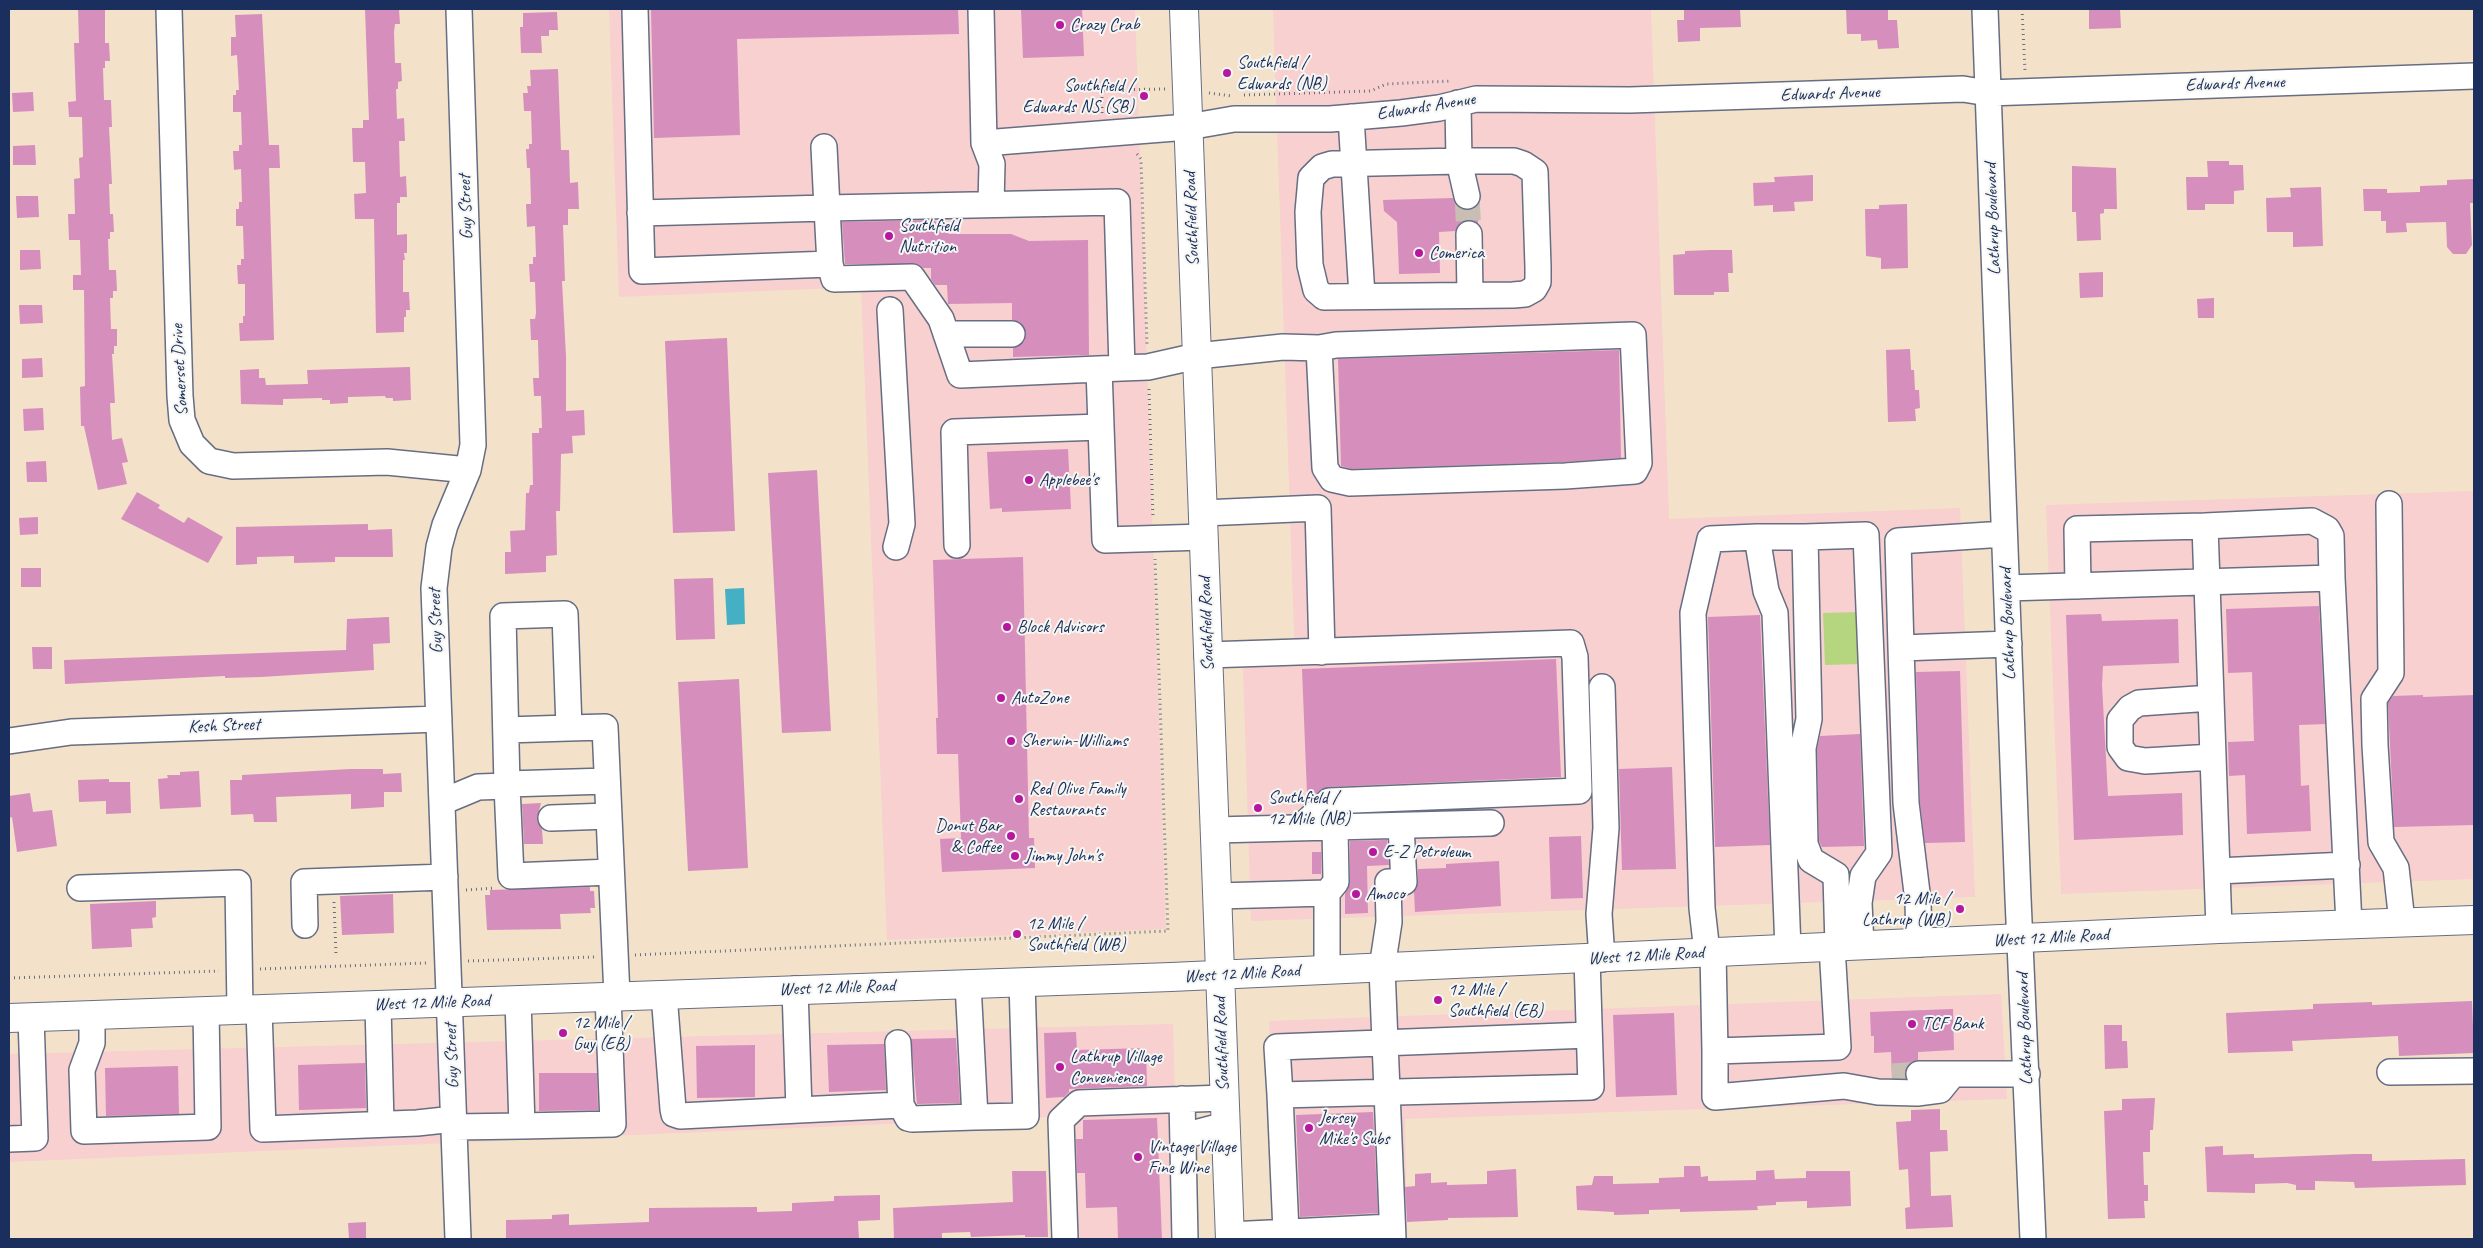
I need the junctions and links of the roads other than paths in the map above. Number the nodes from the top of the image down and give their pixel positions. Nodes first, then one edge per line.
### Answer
1 (168, 9) edge
2 (459, 9) edge
3 (635, 9) edge
4 (981, 9) edge
5 (1184, 9) edge
6 (1985, 9) edge
7 (2474, 76) edge
8 (1988, 93) junction
9 (1458, 103) junction
10 (1351, 117) junction
11 (1188, 127) junction
12 (984, 143) junction
13 (824, 147) dead end
14 (1459, 161) junction
15 (1355, 164) junction
16 (1467, 196) tunnel mouth
17 (991, 204) junction
18 (827, 208) junction
19 (640, 213) junction
20 (1469, 234) tunnel mouth
21 (830, 264) junction
22 (1470, 294) junction
23 (1362, 296) junction
24 (890, 310) dead end
25 (946, 334) junction
26 (1012, 334) dead end
27 (1319, 348) junction
28 (1197, 356) junction
29 (1111, 369) junction
30 (1101, 427) junction
31 (468, 470) junction
32 (2389, 504) dead end
33 (1203, 525) junction
34 (2206, 526) junction
35 (2004, 534) junction
36 (1757, 537) junction
37 (1805, 537) junction
38 (957, 545) dead end
39 (896, 547) dead end
40 (2332, 578) junction
41 (2207, 582) junction
42 (2078, 586) junction
43 (2007, 588) junction
44 (2009, 644) junction
45 (1901, 648) junction
46 (1322, 652) junction
47 (1207, 655) junction
48 (1602, 687) dead end
49 (2211, 698) junction
50 (439, 719) junction
51 (569, 728) junction
52 (506, 730) junction
53 (9, 741) edge
54 (2213, 757) junction
55 (607, 781) junction
56 (507, 785) junction
57 (442, 802) junction
58 (609, 816) junction
59 (551, 818) dead end
60 (1491, 824) dead end
61 (1401, 826) junction
62 (1335, 827) junction
63 (1300, 828) junction
64 (1215, 830) junction
65 (2346, 865) junction
66 (2217, 871) junction
67 (611, 872) junction
68 (445, 877) junction
69 (80, 888) dead end
70 (1327, 893) junction
71 (1217, 896) junction
72 (2474, 920) edge
73 (2402, 922) junction
74 (2349, 924) junction
75 (305, 925) dead end
76 (2219, 929) junction
77 (2021, 939) junction
78 (1920, 944) junction
79 (1844, 947) junction
80 (1788, 949) junction
81 (1710, 952) junction
82 (1594, 959) junction
83 (1382, 968) junction
84 (1328, 970) junction
85 (1219, 975) junction
86 (1022, 982) junction
87 (968, 984) junction
88 (795, 989) junction
89 (664, 994) junction
90 (612, 996) junction
91 (518, 1000) junction
92 (450, 1002) junction
93 (378, 1004) junction
94 (250, 1009) junction
95 (206, 1011) junction
96 (92, 1015) junction
97 (20, 1018) edge
98 (1589, 1035) junction
99 (1384, 1042) junction
100 (898, 1043) dead end
101 (1715, 1051) junction
102 (2474, 1071) edge
103 (2390, 1072) dead end
104 (1918, 1074) tunnel mouth
105 (1953, 1074) junction
106 (2026, 1074) junction
107 (1892, 1076) tunnel mouth
108 (1844, 1086) junction
109 (1386, 1091) junction
110 (1280, 1095) junction
111 (1224, 1098) junction
112 (1182, 1099) junction
113 (901, 1104) junction
114 (799, 1110) junction
115 (975, 1117) junction
116 (454, 1123) junction
117 (381, 1124) junction
118 (1225, 1125) junction
119 (522, 1126) junction
120 (1183, 1136) junction
121 (9, 1139) edge
122 (1286, 1232) junction
123 (1392, 1233) edge
124 (1229, 1237) edge
125 (458, 1239) edge
126 (1065, 1239) edge
127 (1185, 1239) edge
128 (2033, 1239) edge

1 - 31 street, Somerset Drive
2 - 31 street, Guy Street
3 - 19 street
4 - 12 street
5 - 11 main road, Southfield Road
6 - 8 street, Lathrup Boulevard
7 - 8 street, Edwards Avenue
8 - 9 street, Edwards Avenue
8 - 35 street, Lathrup Boulevard
9 - 10 street, Edwards Avenue
9 - 14 street
10 - 11 street, Edwards Avenue
10 - 15 street
11 - 12 street, Edwards Avenue
11 - 28 main road, Southfield Road
12 - 17 street
13 - 18 street
14 - 15 street
14 - 16 street
14 - 22 street
15 - 23 street
15 - 23 street
17 - 18 street
17 - 29 street
18 - 19 street
18 - 21 street
19 - 21 street
20 - 22 street
21 - 25 street
22 - 23 street
24 - 39 street
25 - 26 street
25 - 29 street
27 - 27 street
27 - 28 street
28 - 29 street
28 - 33 main road, Southfield Road
29 - 30 street
30 - 33 street
30 - 38 street
31 - 50 street, Guy Street
32 - 73 street
33 - 46 street
33 - 47 main road, Southfield Road
34 - 40 street
34 - 41 street
34 - 42 street
35 - 43 street, Lathrup Boulevard
35 - 45 street
36 - 37 street
36 - 80 street
36 - 81 street
37 - 79 street
37 - 79 street
40 - 41 street
40 - 65 street
41 - 42 street
41 - 49 street
42 - 43 street
43 - 44 street, Lathrup Boulevard
44 - 45 street
44 - 77 street, Lathrup Boulevard
45 - 78 street
46 - 47 street
46 - 63 street
47 - 64 main road, Southfield Road
48 - 82 street
49 - 54 street
49 - 54 street
50 - 53 street, Kesh Street
50 - 57 street, Guy Street
51 - 52 street
51 - 52 street
51 - 55 street
52 - 56 street
54 - 66 street
55 - 56 street
55 - 58 street
56 - 57 street
56 - 67 street
57 - 68 street, Guy Street
58 - 59 street
58 - 67 street
60 - 61 street
61 - 62 street
61 - 83 street
62 - 63 street
62 - 70 street
63 - 64 street
64 - 71 main road, Southfield Road
65 - 66 street
65 - 74 street
66 - 76 street
67 - 90 street
68 - 75 street
68 - 92 street, Guy Street
69 - 94 street
70 - 71 street
70 - 84 street
71 - 85 main road, Southfield Road
72 - 73 main road, West 12 Mile Road
73 - 74 main road, West 12 Mile Road
74 - 76 main road, West 12 Mile Road
76 - 77 main road, West 12 Mile Road
77 - 78 main road, West 12 Mile Road
77 - 106 street, Lathrup Boulevard
78 - 79 main road, West 12 Mile Road
79 - 80 main road, West 12 Mile Road
79 - 101 street
80 - 81 main road, West 12 Mile Road
81 - 82 main road, West 12 Mile Road
81 - 101 street
82 - 83 main road, West 12 Mile Road
82 - 98 street
83 - 84 main road, West 12 Mile Road
83 - 99 street
84 - 85 main road, West 12 Mile Road
85 - 86 main road, West 12 Mile Road
85 - 111 main road, Southfield Road
86 - 87 main road, West 12 Mile Road
86 - 115 street
87 - 88 main road, West 12 Mile Road
87 - 115 street
88 - 89 main road, West 12 Mile Road
88 - 114 street
89 - 90 main road, West 12 Mile Road
89 - 114 street
90 - 91 main road, West 12 Mile Road
90 - 119 street
91 - 92 main road, West 12 Mile Road
91 - 119 street
92 - 93 main road, West 12 Mile Road
92 - 116 street, Guy Street
93 - 94 main road, West 12 Mile Road
93 - 117 street
94 - 95 main road, West 12 Mile Road
94 - 117 street
95 - 96 main road, West 12 Mile Road
95 - 96 street
96 - 97 main road, West 12 Mile Road
97 - 121 street
98 - 99 street
98 - 109 street
99 - 109 street
99 - 110 street
100 - 113 street
101 - 108 street
102 - 103 street
104 - 105 street
105 - 106 street
105 - 108 street
106 - 128 street, Lathrup Boulevard
107 - 108 street
109 - 110 street
109 - 123 street
110 - 122 street
111 - 112 street
111 - 118 main road, Southfield Road
112 - 120 street
112 - 126 street
113 - 114 street
113 - 115 street
116 - 117 street
116 - 119 street
116 - 125 street, Guy Street
118 - 120 street
118 - 124 main road, Southfield Road
120 - 127 street
122 - 123 street
122 - 124 street

